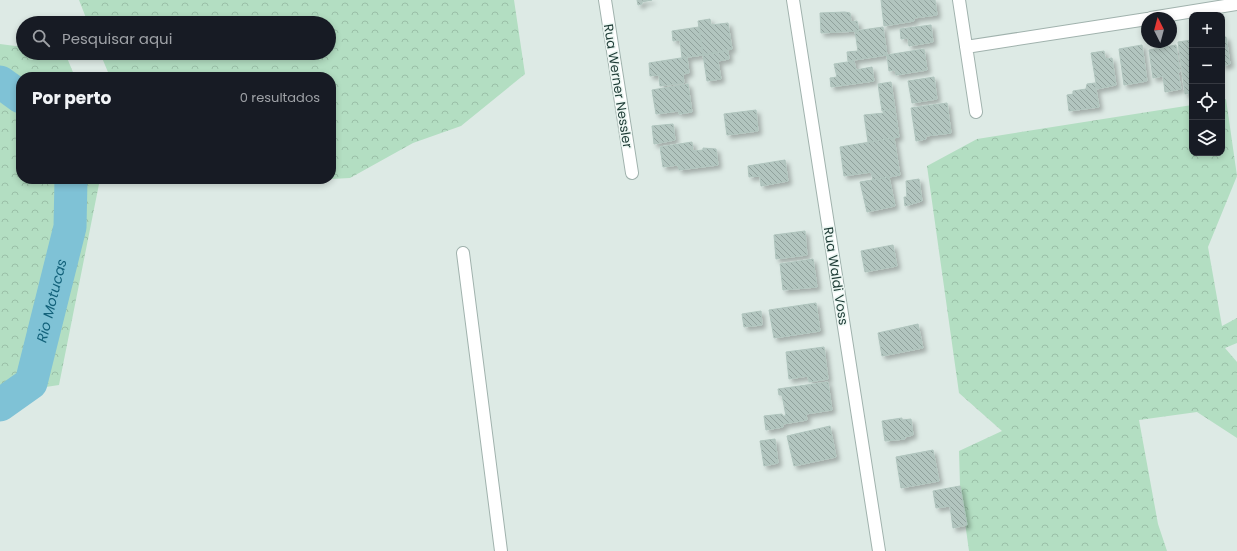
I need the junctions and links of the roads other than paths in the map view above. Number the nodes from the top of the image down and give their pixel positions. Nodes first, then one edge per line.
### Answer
1 (605, 0) edge
2 (793, 0) edge
3 (959, 0) edge
4 (1237, 4) edge
5 (1177, 14) edge
6 (1141, 20) edge
7 (966, 47) junction
8 (976, 112) dead end
9 (632, 173) dead end
10 (463, 253) dead end
11 (501, 551) edge
12 (879, 551) edge

1 - 9 street, Rua Werner Nessler
2 - 12 street, Rua Waldi Voss
3 - 7 street
4 - 5 street
6 - 7 street
7 - 8 street
10 - 11 street

